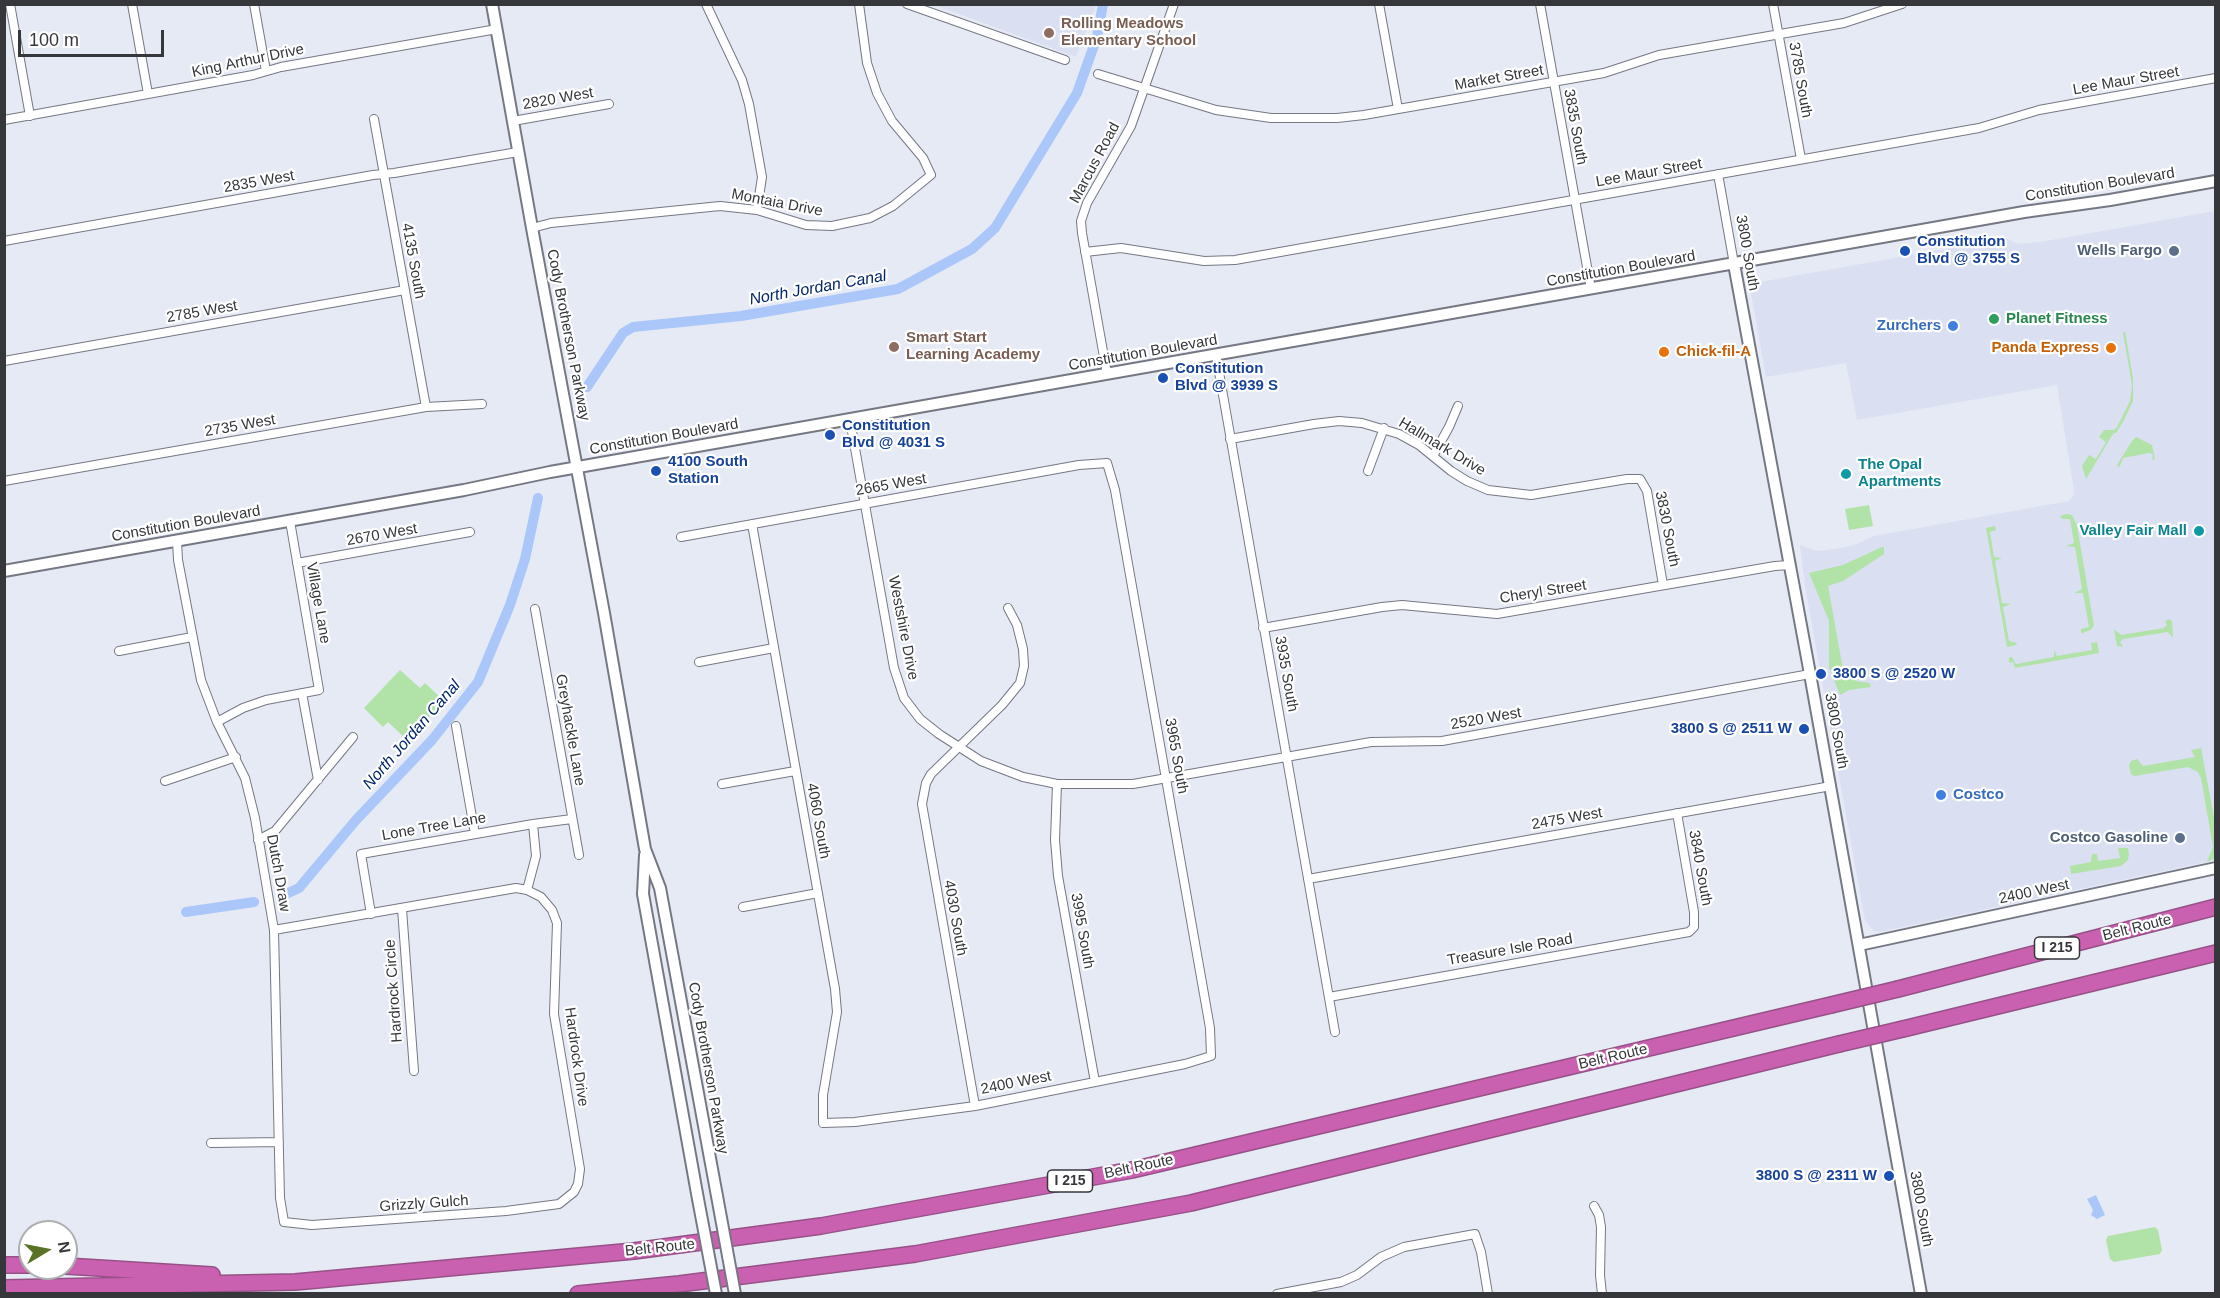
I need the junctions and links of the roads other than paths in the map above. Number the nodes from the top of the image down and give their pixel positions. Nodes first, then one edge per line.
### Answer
1 (10, 4) edge
2 (132, 4) edge
3 (254, 4) edge
4 (492, 4) edge
5 (706, 4) edge
6 (907, 4) edge
7 (1174, 4) edge
8 (1379, 4) edge
9 (1540, 4) edge
10 (1773, 4) edge
11 (1902, 4) edge
12 (860, 5) edge
13 (497, 29) junction
14 (1779, 35) junction
15 (1065, 60) dead end
16 (266, 71) junction
17 (1098, 74) dead end
18 (2216, 78) edge
19 (1554, 82) junction
20 (1144, 89) junction
21 (148, 94) junction
22 (609, 104) dead end
23 (1398, 109) junction
24 (30, 116) junction
25 (374, 119) dead end
26 (4, 120) edge
27 (513, 121) junction
28 (518, 152) junction
29 (1801, 159) junction
30 (384, 174) junction
31 (1718, 174) junction
32 (2216, 181) edge
33 (1575, 200) junction
34 (757, 210) junction
35 (532, 228) junction
36 (4, 241) edge
37 (1085, 252) junction
38 (1734, 264) junction
39 (1591, 289) junction
40 (405, 290) junction
41 (1216, 355) junction
42 (4, 361) edge
43 (1107, 374) junction
44 (482, 404) dead end
45 (1458, 406) dead end
46 (426, 407) junction
47 (850, 420) junction
48 (1384, 428) junction
49 (1230, 439) junction
50 (1432, 456) junction
51 (1107, 463) joint
52 (578, 467) junction
53 (1368, 471) dead end
54 (1640, 479) joint
55 (4, 482) edge
56 (866, 503) junction
57 (290, 521) junction
58 (752, 524) junction
59 (470, 532) dead end
60 (681, 537) dead end
61 (177, 541) junction
62 (297, 563) junction
63 (1790, 565) junction
64 (4, 571) edge
65 (1663, 585) junction
66 (1008, 608) dead end
67 (535, 609) dead end
68 (1263, 628) junction
69 (192, 638) junction
70 (774, 648) junction
71 (119, 651) dead end
72 (699, 662) dead end
73 (1810, 674) junction
74 (302, 693) junction
75 (217, 722) junction
76 (456, 726) dead end
77 (353, 737) dead end
78 (958, 746) junction
79 (236, 757) junction
80 (1287, 757) junction
81 (795, 771) junction
82 (1166, 779) junction
83 (318, 780) junction
84 (165, 781) dead end
85 (722, 784) dead end
86 (1057, 784) junction
87 (1831, 786) junction
88 (1677, 813) junction
89 (572, 819) junction
90 (533, 824) junction
91 (475, 834) junction
92 (258, 840) junction
93 (645, 849) junction
94 (579, 855) dead end
95 (2216, 868) edge
96 (1308, 879) junction
97 (527, 890) junction
98 (818, 894) junction
99 (743, 907) dead end
100 (2216, 908) edge
101 (402, 909) junction
102 (371, 914) junction
103 (1694, 927) joint
104 (274, 930) junction
105 (1858, 945) junction
106 (2216, 953) edge
107 (1329, 997) junction
108 (1335, 1032) dead end
109 (1211, 1056) joint
110 (414, 1071) dead end
111 (1095, 1082) junction
112 (975, 1106) junction
113 (824, 1123) joint
114 (279, 1142) junction
115 (211, 1143) dead end
116 (566, 1200) joint
117 (1594, 1206) dead end
118 (284, 1222) joint
119 (78, 1266) edge
120 (295, 1282) junction
121 (4, 1288) edge
122 (578, 1293) edge
123 (716, 1293) edge
124 (735, 1293) edge
125 (1277, 1293) edge
126 (1488, 1293) edge
127 (1602, 1293) edge
128 (1921, 1293) edge

1 - 24 street
2 - 21 street
3 - 16 street
4 - 13 main road, Cody Brotherson Parkway
5 - 34 street
6 - 15 street
7 - 20 street, Marcus Road
8 - 23 street
9 - 19 street, 3835 South
10 - 14 street, 3785 South
11 - 14 street, Market Street
12 - 34 street, Montaia Drive
13 - 16 street, King Arthur Drive
13 - 27 main road, Cody Brotherson Parkway
14 - 19 street, Market Street
14 - 29 street, 3785 South
16 - 21 street, King Arthur Drive
17 - 20 street, Market Street
18 - 29 street, Lee Maur Street
19 - 23 street, Market Street
19 - 33 street, 3835 South
20 - 23 street, Market Street
20 - 37 street, Marcus Road
21 - 24 street, King Arthur Drive
22 - 27 street, 2820 West
24 - 26 street, King Arthur Drive
25 - 30 street, 4135 South
27 - 28 main road, Cody Brotherson Parkway
28 - 30 street, 2835 West
28 - 35 main road, Cody Brotherson Parkway
29 - 31 street, Lee Maur Street
30 - 36 street, 2835 West
30 - 40 street, 4135 South
31 - 33 street, Lee Maur Street
31 - 38 street, 3800 South
32 - 38 main road, Constitution Boulevard
33 - 37 street, Lee Maur Street
33 - 39 street, 3835 South
34 - 35 street, Montaia Drive
35 - 52 main road, Cody Brotherson Parkway
37 - 43 street, Marcus Road
38 - 39 main road, Constitution Boulevard
38 - 63 main road, 3800 South
39 - 41 main road, Constitution Boulevard
40 - 42 street, 2785 West
40 - 46 street, 4135 South
41 - 43 main road, Constitution Boulevard
41 - 49 street, 3935 South
43 - 47 main road, Constitution Boulevard
44 - 46 street, 2735 West
45 - 50 street
46 - 55 street, 2735 West
47 - 52 main road, Constitution Boulevard
47 - 56 street, Westshire Drive
48 - 49 street, Hallmark Drive
48 - 50 street, Hallmark Drive
48 - 53 street
49 - 68 street, 3935 South
50 - 54 street, Hallmark Drive
51 - 56 street, 2665 West
51 - 82 street, 3965 South
52 - 57 main road, Constitution Boulevard
52 - 93 main road, Cody Brotherson Parkway
54 - 65 street, 3830 South
56 - 58 street, 2665 West
56 - 78 street, Westshire Drive
57 - 61 main road, Constitution Boulevard
57 - 62 street, Village Lane
58 - 60 street, 2665 West
58 - 70 street, 4060 South
59 - 62 street, 2670 West
61 - 64 main road, Constitution Boulevard
61 - 69 street, Dutch Draw
62 - 74 street, Village Lane
63 - 65 street, Cheryl Street
63 - 73 main road, 3800 South
65 - 68 street, Cheryl Street
66 - 78 street, 4030 South
67 - 89 street, Greyhackle Lane
68 - 80 street, 3935 South
69 - 71 street
69 - 75 street, Dutch Draw
70 - 72 street
70 - 81 street, 4060 South
73 - 80 street, 2520 West
73 - 87 main road, 3800 South
74 - 75 street
74 - 83 street
75 - 79 street, Dutch Draw
76 - 91 street
77 - 83 street
78 - 86 street, Westshire Drive
78 - 112 street, 4030 South
79 - 84 street
79 - 92 street, Dutch Draw
80 - 82 street, 2520 West
80 - 96 street, 3935 South
81 - 85 street
81 - 98 street, 4060 South
82 - 86 street, Westshire Drive
82 - 109 street, 3965 South
83 - 92 street
86 - 111 street, 3995 South
87 - 88 street, 2475 West
87 - 105 main road, 3800 South
88 - 96 street, 2475 West
88 - 103 street, 3840 South
89 - 90 street, Lone Tree Lane
89 - 94 street, Greyhackle Lane
90 - 91 street, Lone Tree Lane
90 - 97 street
91 - 102 street, Lone Tree Lane
92 - 104 street, Dutch Draw
93 - 123 main road, Cody Brotherson Parkway, bridge
93 - 124 main road, Cody Brotherson Parkway, bridge
95 - 105 main road, 2400 West
96 - 107 street, 3935 South
97 - 101 street
97 - 116 street, Hardrock Drive
98 - 99 street
98 - 113 street, 4060 South
100 - 120 highway, Belt Route / I 215, bridge
101 - 102 street
101 - 110 street, Hardrock Circle
102 - 104 street
103 - 107 street, Treasure Isle Road
104 - 114 street, Dutch Draw
105 - 128 main road, 3800 South
106 - 122 highway, bridge
107 - 108 street, 3935 South
109 - 111 street, 2400 West
111 - 112 street, 2400 West
112 - 113 street, 2400 West
114 - 115 street
114 - 118 street, Dutch Draw
116 - 118 street, Grizzly Gulch
117 - 127 street
119 - 120 highway
120 - 121 highway, Belt Route / I 215
125 - 126 street

